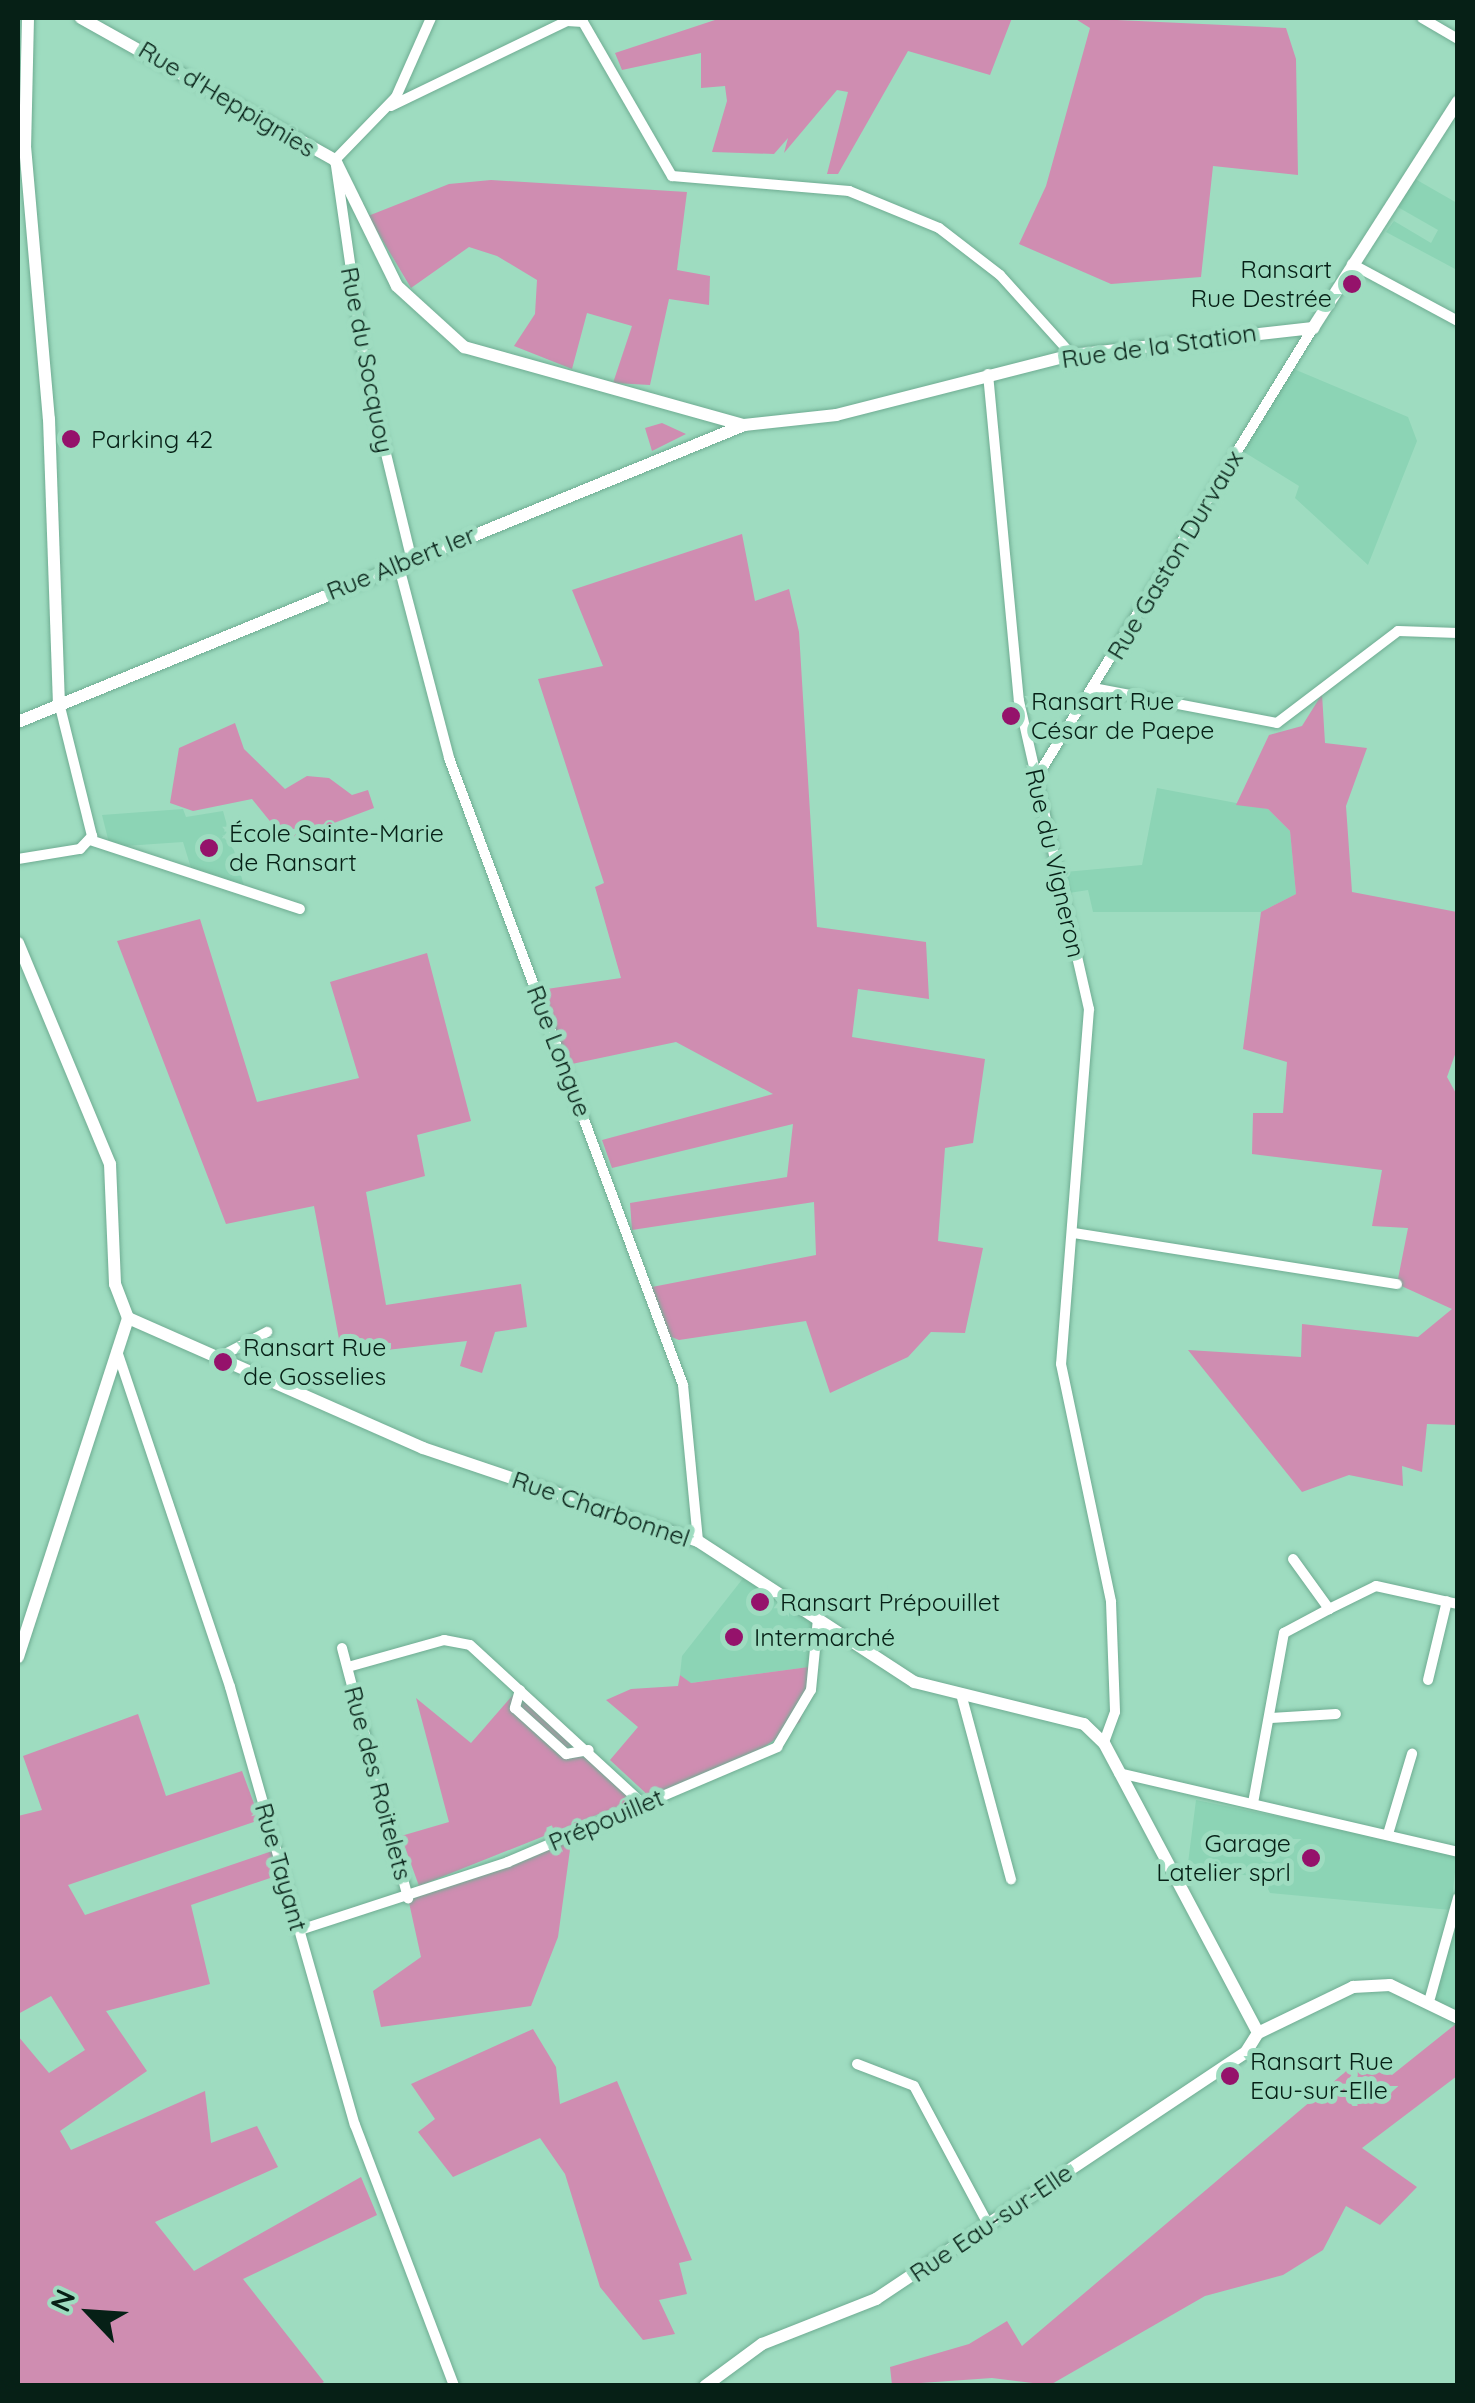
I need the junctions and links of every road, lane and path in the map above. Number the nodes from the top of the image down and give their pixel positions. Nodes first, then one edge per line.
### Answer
1 (28, 18) edge
2 (81, 18) edge
3 (431, 18) edge
4 (1422, 18) edge
5 (1458, 39) edge
6 (1458, 101) edge
7 (391, 106) junction
8 (336, 160) junction
9 (1352, 264) junction
10 (1458, 322) edge
11 (1312, 328) junction
12 (1072, 355) junction
13 (988, 374) junction
14 (744, 425) junction
15 (404, 560) junction
16 (1458, 634) edge
17 (1094, 688) junction
18 (59, 703) junction
19 (18, 722) edge
20 (1036, 780) junction
21 (90, 840) junction
22 (18, 859) edge
23 (300, 910) dead end
24 (18, 943) edge
25 (1074, 1233) junction
26 (1396, 1284) dead end
27 (128, 1318) junction
28 (267, 1332) dead end
29 (115, 1346) junction
30 (222, 1355) junction
31 (698, 1541) junction
32 (1294, 1559) dead end
33 (1452, 1602) edge
34 (1329, 1609) junction
35 (818, 1618) junction
36 (342, 1648) dead end
37 (18, 1657) edge
38 (348, 1667) junction
39 (1428, 1680) dead end
40 (520, 1690) junction
41 (961, 1694) junction
42 (1336, 1714) dead end
43 (1271, 1718) junction
44 (1104, 1743) junction
45 (590, 1750) junction
46 (1412, 1754) dead end
47 (1119, 1774) junction
48 (1253, 1803) junction
49 (644, 1805) junction
50 (1388, 1834) junction
51 (1458, 1852) edge
52 (1010, 1880) dead end
53 (408, 1898) junction
54 (1458, 1898) edge
55 (300, 1930) junction
56 (1430, 1998) junction
57 (1458, 2018) edge
58 (1258, 2033) junction
59 (857, 2064) dead end
60 (988, 2224) junction
61 (454, 2386) edge
62 (706, 2386) edge

1 - 18 street
2 - 8 street, Rue d'Heppignies
3 - 7 street
4 - 5 street
6 - 9 street
7 - 8 street
7 - 12 street
8 - 14 street, Rue d'Heppignies
8 - 15 street, Rue du Socquoy
9 - 10 street
9 - 11 street
11 - 12 street, Rue de la Station
11 - 17 street, Rue Gaston Durvaux
12 - 13 street, Rue de la Station
13 - 14 street, Rue de la Station
13 - 20 street, Rue du Vigneron
14 - 15 street, Rue Albert Ier
15 - 18 street, Rue Albert Ier
15 - 31 street, Rue Longue
16 - 17 street
17 - 20 street, Rue Gaston Durvaux
18 - 19 street, Rue Albert Ier
18 - 21 street
20 - 25 street, Rue du Vigneron
21 - 22 street
21 - 23 street
24 - 27 street
25 - 26 street
25 - 44 street, Rue du Vigneron
27 - 29 street
27 - 30 street, Rue Charbonnel
28 - 30 street
29 - 37 street
29 - 55 street, Rue Tayant
30 - 31 street, Rue Charbonnel
31 - 35 street, Rue Charbonnel
32 - 34 street
33 - 34 street
33 - 39 street
34 - 43 street
35 - 41 street, Rue Charbonnel
35 - 49 street, Prépouillet
36 - 38 street, Rue des Roitelets
38 - 40 street, Rue des Roitelets
38 - 53 street, Rue des Roitelets
40 - 45 street, Rue des Roitelets
40 - 45 street, Rue des Roitelets
41 - 44 street, Rue Charbonnel
41 - 52 street
42 - 43 street
43 - 48 street
44 - 47 street
45 - 49 street, Rue des Roitelets
46 - 50 street
47 - 48 street
47 - 58 street
48 - 50 street
49 - 53 street, Prépouillet
50 - 51 street
53 - 55 street, Prépouillet
54 - 56 street
55 - 61 street, Rue Tayant
56 - 57 street
56 - 58 street, Rue Eau-sur-Elle
58 - 60 street, Rue Eau-sur-Elle
59 - 60 street
60 - 62 street, Rue Eau-sur-Elle

